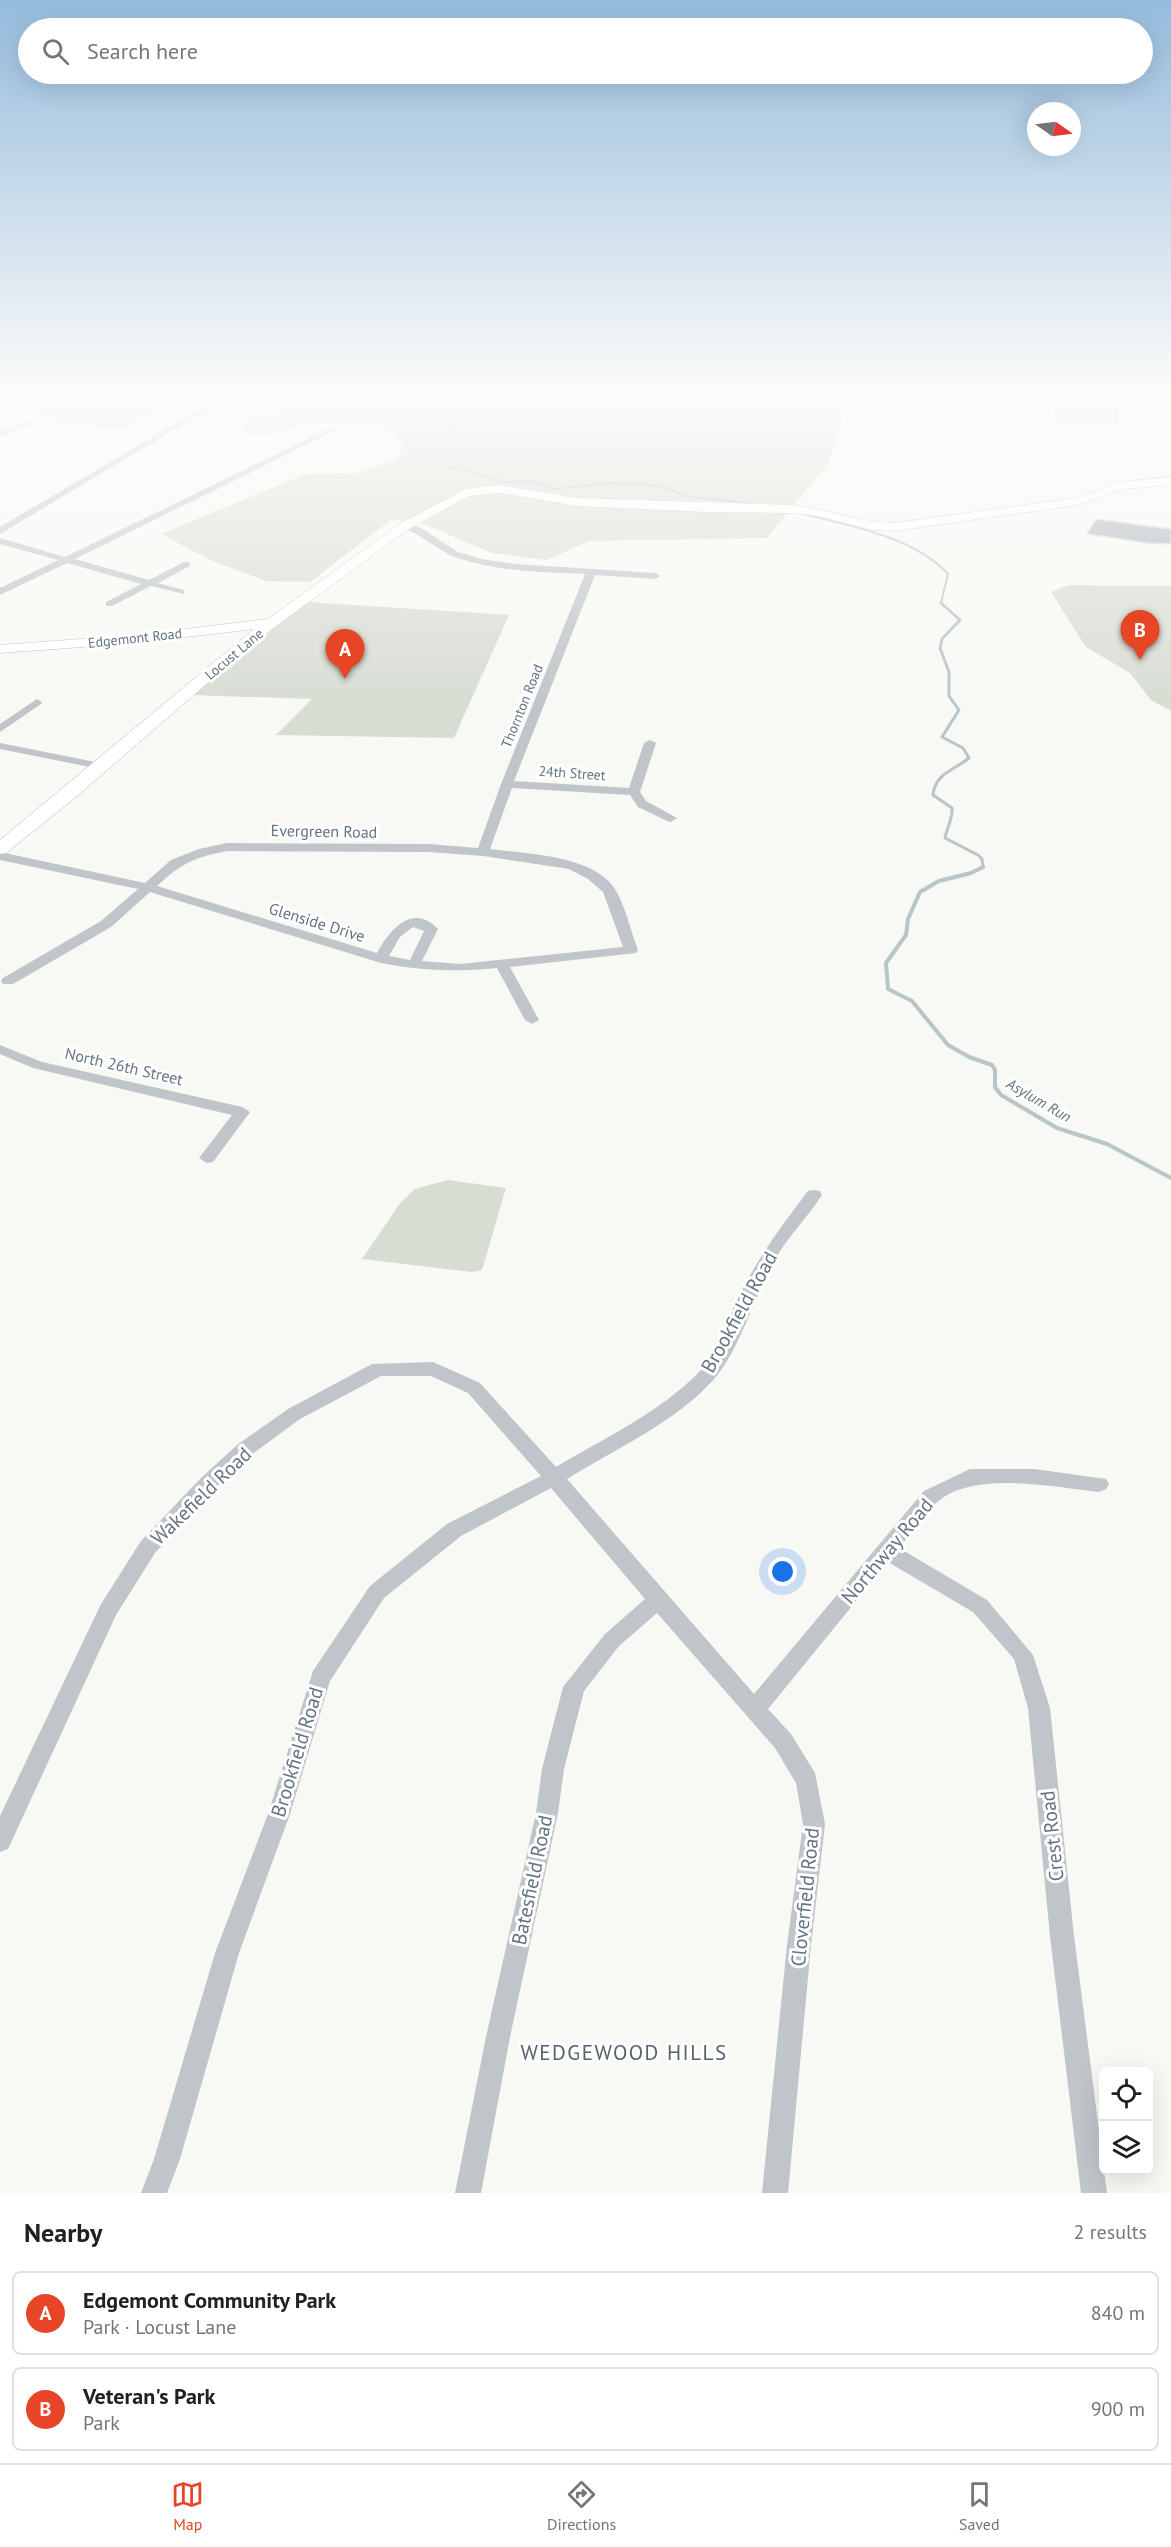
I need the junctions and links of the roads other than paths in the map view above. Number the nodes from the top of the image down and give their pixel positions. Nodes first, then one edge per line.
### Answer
1 (53, 499) edge
2 (191, 499) edge
3 (451, 499) edge
4 (562, 499) edge
5 (1083, 499) edge
6 (405, 526) junction
7 (0, 531) edge
8 (0, 541) edge
9 (67, 560) junction
10 (187, 564) dead end
11 (591, 572) junction
12 (655, 576) dead end
13 (152, 584) junction
14 (0, 592) edge
15 (181, 592) dead end
16 (109, 604) dead end
17 (271, 623) junction
18 (0, 649) edge
19 (37, 702) dead end
20 (0, 729) edge
21 (651, 743) dead end
22 (0, 746) edge
23 (100, 766) junction
24 (507, 784) junction
25 (634, 792) junction
26 (672, 818) dead end
27 (0, 849) edge
28 (483, 852) junction
29 (0, 856) edge
30 (147, 887) junction
31 (631, 950) joint
32 (381, 959) junction
33 (501, 962) junction
34 (414, 965) junction
35 (8, 981) dead end
36 (532, 1020) dead end
37 (0, 1049) edge
38 (207, 1158) dead end
39 (814, 1196) dead end
40 (555, 1477) junction
41 (1099, 1484) dead end
42 (885, 1550) junction
43 (658, 1600) junction
44 (754, 1710) junction
45 (0, 1841) edge
46 (154, 2193) edge
47 (468, 2193) edge
48 (775, 2193) edge
49 (1094, 2193) edge

1 - 7 street
2 - 9 street
3 - 6 street, Locust Lane
4 - 5 street, Locust Lane
6 - 11 street
6 - 17 street, Locust Lane
8 - 9 street
9 - 13 street
9 - 14 street
10 - 13 street
11 - 12 street
11 - 24 street, Thornton Road
13 - 15 street
13 - 16 street
17 - 18 street, Edgemont Road
17 - 23 street, Locust Lane
19 - 20 street
21 - 25 street
22 - 23 street
23 - 27 street, Locust Lane
24 - 25 street, 24th Street
24 - 28 street, Thornton Road
25 - 26 street
28 - 30 street, Evergreen Road
28 - 31 street, Evergreen Road
29 - 30 street, Glenside Drive
30 - 32 street, Glenside Drive
30 - 35 street, Evergreen Road
31 - 33 street, Glenside Drive
32 - 34 street, Glenside Drive
32 - 34 street
33 - 34 street, Glenside Drive
33 - 36 street
37 - 38 street, North 26th Street
39 - 40 street, Brookfield Road
40 - 43 street, Cloverfield Road
40 - 45 street, Wakefield Road
40 - 46 street, Brookfield Road
41 - 42 street, Northway Road
42 - 44 street, Northway Road
42 - 49 street, Crest Road
43 - 44 street, Cloverfield Road
43 - 47 street, Batesfield Road
44 - 48 street, Cloverfield Road

